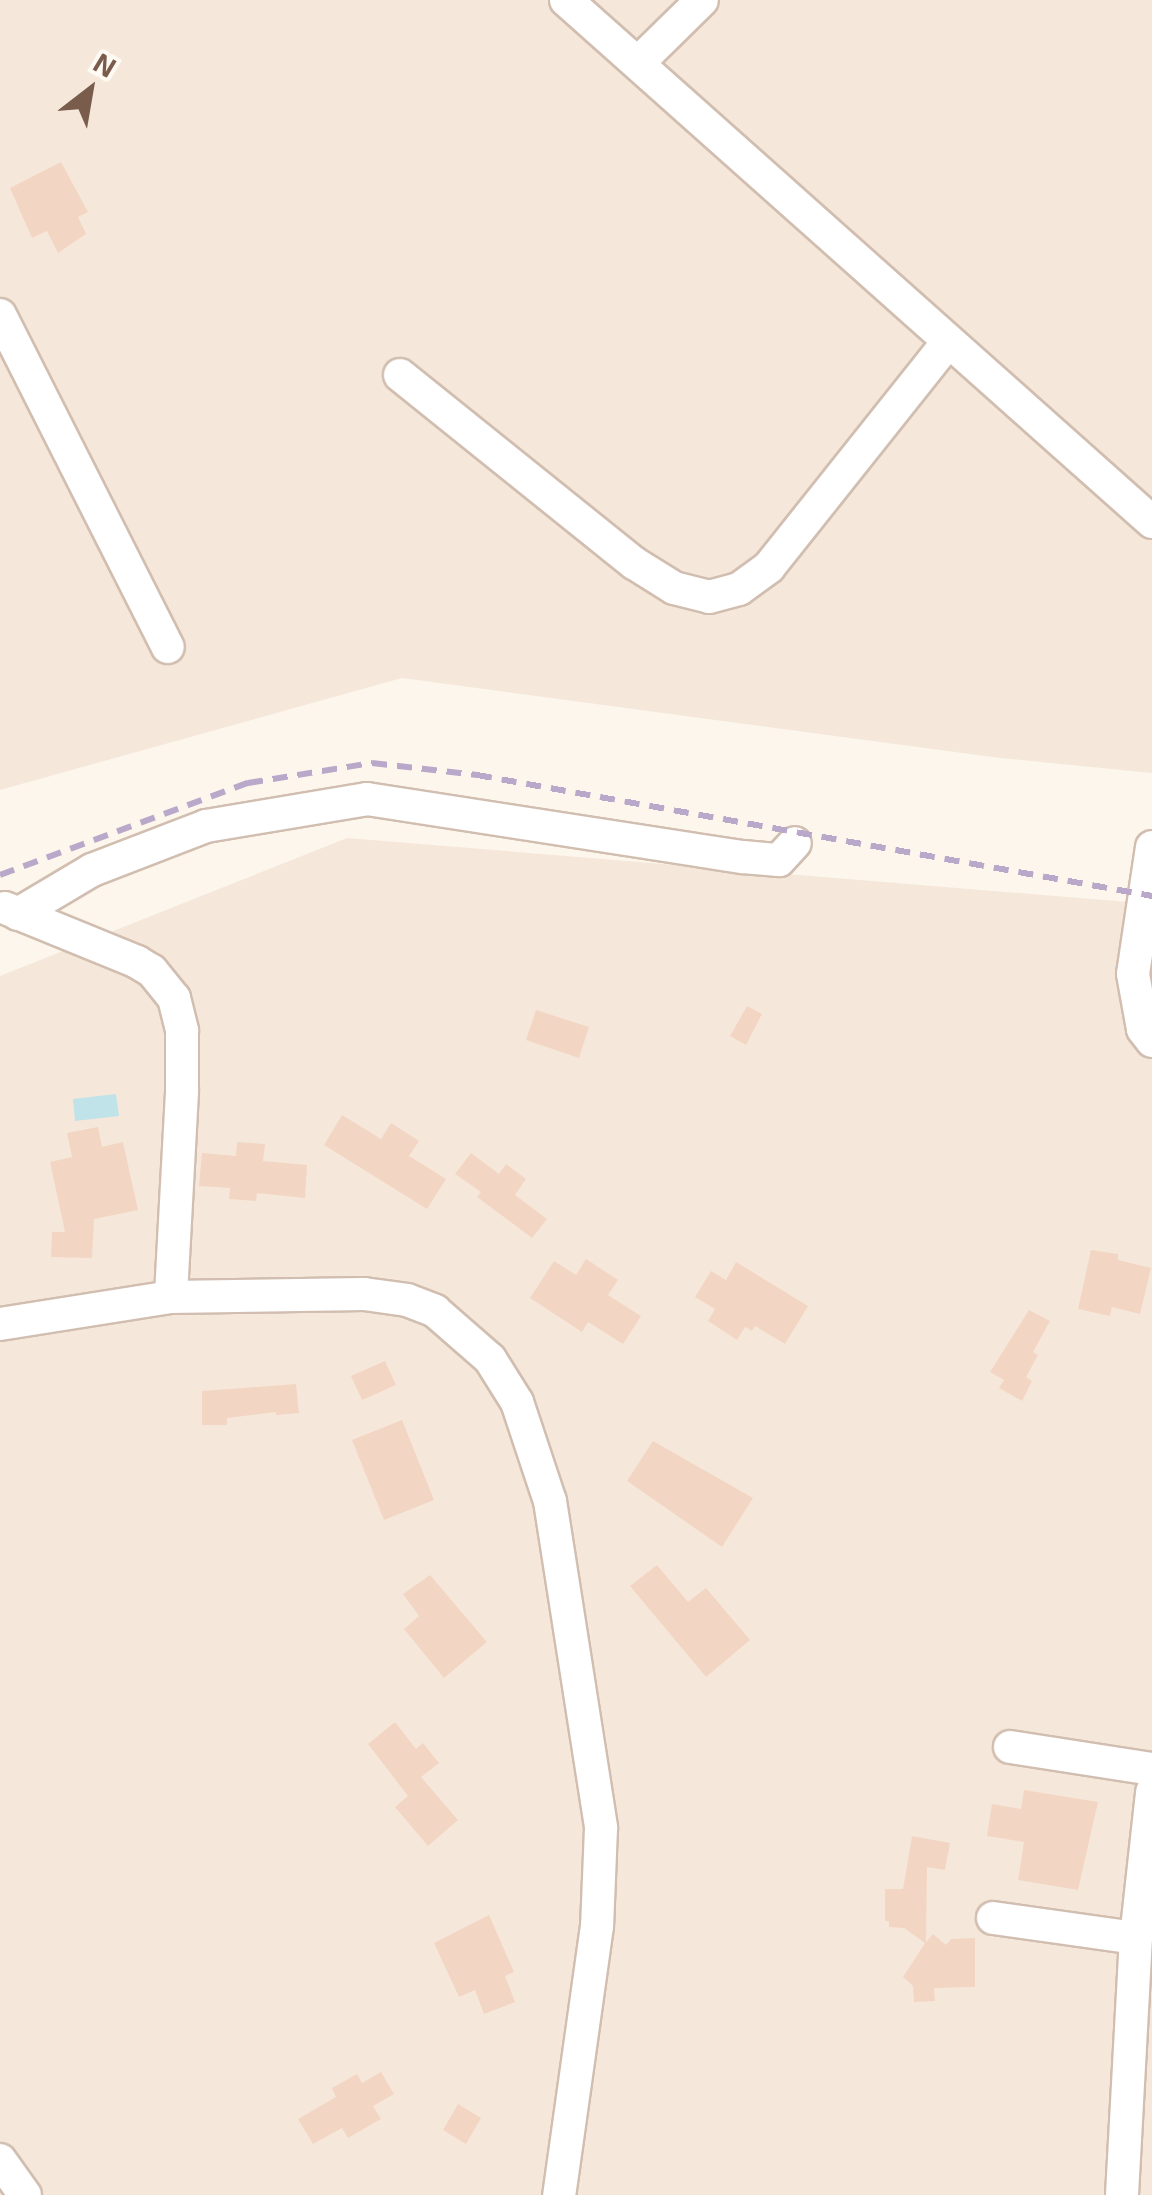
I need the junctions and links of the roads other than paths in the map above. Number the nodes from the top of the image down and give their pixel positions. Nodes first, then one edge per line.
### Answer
1 (566, 0) edge
2 (702, 0) edge
3 (639, 62) junction
4 (0, 315) edge
5 (948, 342) junction
6 (400, 376) dead end
7 (1152, 522) edge
8 (168, 647) dead end
9 (795, 842) dead end
10 (1152, 846) edge
11 (9, 910) edge
12 (1152, 1041) edge
13 (171, 1297) junction
14 (0, 1324) edge
15 (1010, 1747) dead end
16 (1152, 1769) edge
17 (1152, 1792) edge
18 (994, 1918) dead end
19 (1136, 1938) junction
20 (1144, 2017) edge
21 (0, 2160) edge
22 (25, 2195) edge
23 (559, 2195) edge
24 (1122, 2195) edge

1 - 3 street
2 - 3 street
3 - 5 street
4 - 8 street
5 - 6 street
5 - 7 street
9 - 11 street
10 - 12 street
11 - 13 street
13 - 14 street
13 - 23 street
15 - 16 street
17 - 19 street
18 - 19 street
19 - 20 street
20 - 24 street
21 - 22 street

